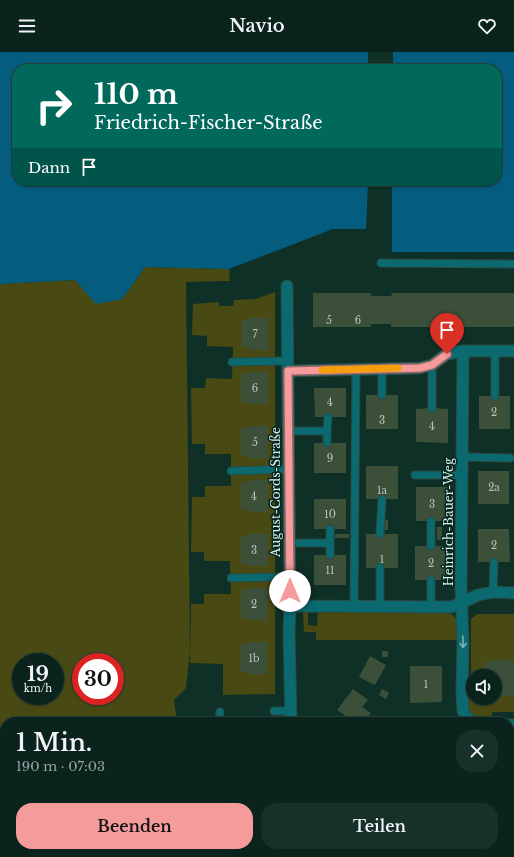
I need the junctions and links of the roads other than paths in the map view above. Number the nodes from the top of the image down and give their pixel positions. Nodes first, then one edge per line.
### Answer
1 (381, 262) dead end
2 (514, 264) edge
3 (287, 286) dead end
4 (463, 351) junction
5 (495, 351) junction
6 (514, 351) edge
7 (232, 362) dead end
8 (432, 365) junction
9 (288, 366) junction
10 (356, 369) junction
11 (382, 369) junction
12 (382, 395) dead end
13 (495, 396) dead end
14 (432, 408) dead end
15 (328, 417) dead end
16 (288, 431) junction
17 (328, 431) junction
18 (327, 443) dead end
19 (462, 457) junction
20 (510, 458) dead end
21 (289, 469) junction
22 (231, 471) dead end
23 (415, 475) dead end
24 (462, 475) junction
25 (382, 499) dead end
26 (432, 521) dead end
27 (330, 529) dead end
28 (380, 534) dead end
29 (289, 543) junction
30 (330, 543) junction
31 (432, 546) dead end
32 (330, 555) dead end
33 (494, 562) dead end
34 (380, 568) dead end
35 (290, 576) junction
36 (231, 578) dead end
37 (432, 580) dead end
38 (493, 592) junction
39 (514, 593) edge
40 (461, 603) junction
41 (290, 606) junction
42 (354, 606) junction
43 (380, 606) junction
44 (431, 606) junction
45 (274, 711) dead end
46 (220, 712) dead end
47 (220, 717) edge
48 (291, 717) edge
49 (467, 717) edge

1 - 2 lane
3 - 9 street, August-Cords-Straße
4 - 5 street
4 - 8 street
4 - 19 street, Heinrich-Bauer-Weg
5 - 6 street
5 - 13 lane
7 - 9 lane
8 - 11 street
8 - 14 lane
9 - 10 street
9 - 16 street, August-Cords-Straße
10 - 11 street
10 - 42 lane
11 - 12 lane
15 - 17 lane
16 - 17 lane
16 - 21 street, August-Cords-Straße
17 - 18 lane
19 - 20 lane
19 - 24 street, Heinrich-Bauer-Weg
21 - 22 lane
21 - 29 street, August-Cords-Straße
23 - 24 lane
24 - 40 street, Heinrich-Bauer-Weg
25 - 28 lane
26 - 31 lane
27 - 30 lane
29 - 30 lane
29 - 35 street, August-Cords-Straße
30 - 32 lane
33 - 38 lane
34 - 43 lane
35 - 36 lane
35 - 41 street, August-Cords-Straße
37 - 44 lane
38 - 39 street
38 - 40 street
40 - 44 street
40 -> 49 street, Heinrich-Bauer-Weg
41 - 42 street
41 - 48 street, August-Cords-Straße
42 - 43 street
43 - 44 street
45 - 48 lane
46 - 47 lane

